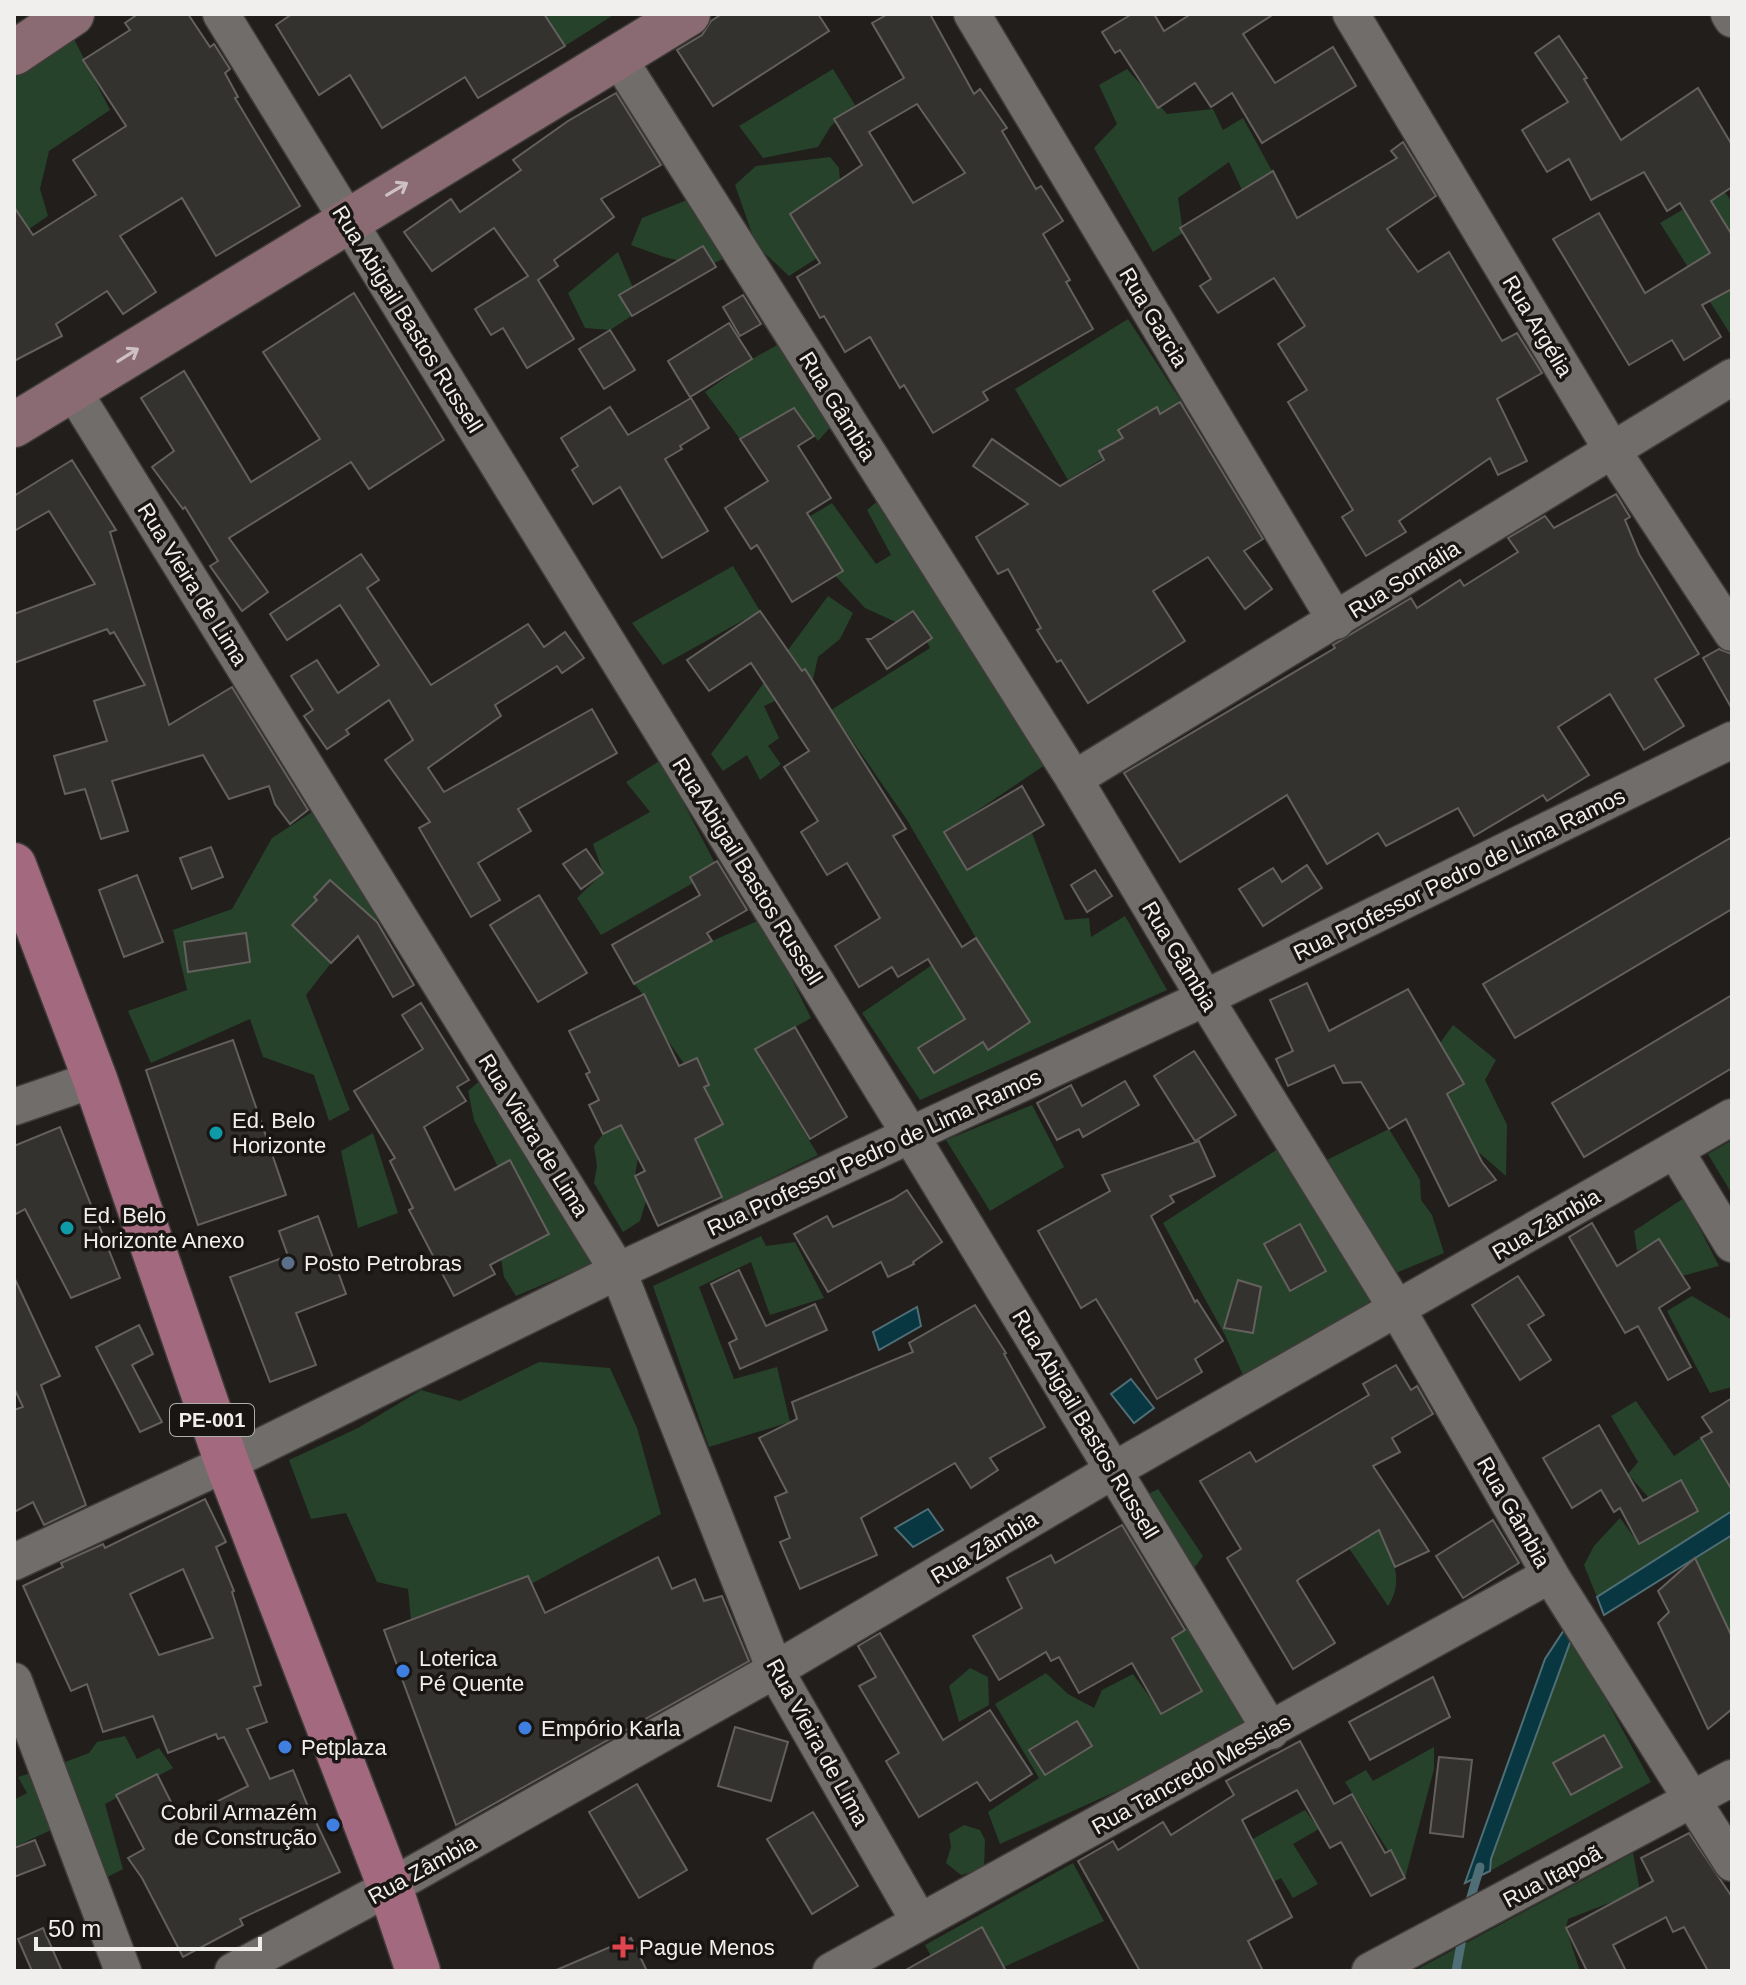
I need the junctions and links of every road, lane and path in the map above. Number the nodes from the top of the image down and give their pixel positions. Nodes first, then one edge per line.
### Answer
1 (72, 14) edge
2 (221, 14) edge
3 (688, 14) edge
4 (972, 14) edge
5 (1351, 14) edge
6 (1729, 14) edge
7 (1732, 19) edge
8 (14, 53) edge
9 (617, 56) junction
10 (347, 220) junction
11 (1732, 377) edge
12 (72, 389) junction
13 (14, 425) edge
14 (1612, 450) junction
15 (1336, 621) junction
16 (1732, 633) edge
17 (1732, 740) edge
18 (1074, 779) junction
19 (14, 865) edge
20 (1205, 998) junction
21 (95, 1079) junction
22 (14, 1107) edge
23 (1732, 1117) edge
24 (911, 1136) junction
25 (1675, 1150) junction
26 (1732, 1244) edge
27 (618, 1271) junction
28 (1397, 1309) junction
29 (227, 1463) junction
30 (1114, 1470) junction
31 (14, 1562) edge
32 (1552, 1578) junction
33 (775, 1670) junction
34 (14, 1681) edge
35 (1271, 1731) junction
36 (1732, 1778) edge
37 (1693, 1800) junction
38 (1732, 1863) edge
39 (390, 1887) junction
40 (919, 1921) junction
41 (123, 1971) edge
42 (233, 1971) edge
43 (418, 1971) edge
44 (831, 1971) edge
45 (1370, 1971) edge

1 - 8 main road
2 - 10 street, Rua Abigail Bastos Russell
3 - 9 main road
4 - 15 street, Rua Garcia
5 - 14 street, Rua Argélia
6 - 7 street
10 -> 9 main road
9 - 18 street, Rua Gâmbia
12 -> 10 main road
10 - 24 street, Rua Abigail Bastos Russell
11 - 14 street, Rua Somália
12 - 13 main road
12 - 27 street, Rua Vieira de Lima
14 - 15 street, Rua Somália
14 - 16 street, Rua Argélia
15 - 18 street, Rua Somália
17 - 20 street, Rua Professor Pedro de Lima Ramos
18 - 20 street, Rua Gâmbia
19 - 21 main road, PE-001
20 - 24 street, Rua Professor Pedro de Lima Ramos
20 - 28 street, Rua Gâmbia
21 - 22 street
21 - 29 main road, PE-001
23 - 25 street, Rua Zâmbia
24 - 27 street, Rua Professor Pedro de Lima Ramos
24 - 30 street, Rua Abigail Bastos Russell
25 - 26 street
25 - 28 street, Rua Zâmbia
27 - 29 street, Rua Professor Pedro de Lima Ramos
27 - 33 street, Rua Vieira de Lima
28 - 30 street, Rua Zâmbia
28 - 32 street, Rua Gâmbia
29 - 31 street, Rua Professor Pedro de Lima Ramos
29 - 39 main road, PE-001
30 - 33 street, Rua Zâmbia
30 - 35 street, Rua Abigail Bastos Russell
32 - 35 street, Rua Tancredo Messias
32 - 37 street, Rua Gâmbia
33 - 39 street, Rua Zâmbia
33 - 40 street, Rua Vieira de Lima
34 - 41 street
35 - 40 street, Rua Tancredo Messias
36 - 37 street, Rua Itapoã
37 - 38 street, Rua Gâmbia
37 - 45 street, Rua Itapoã
39 - 42 street, Rua Zâmbia
39 - 43 main road, PE-001
40 - 44 street, Rua Tancredo Messias

